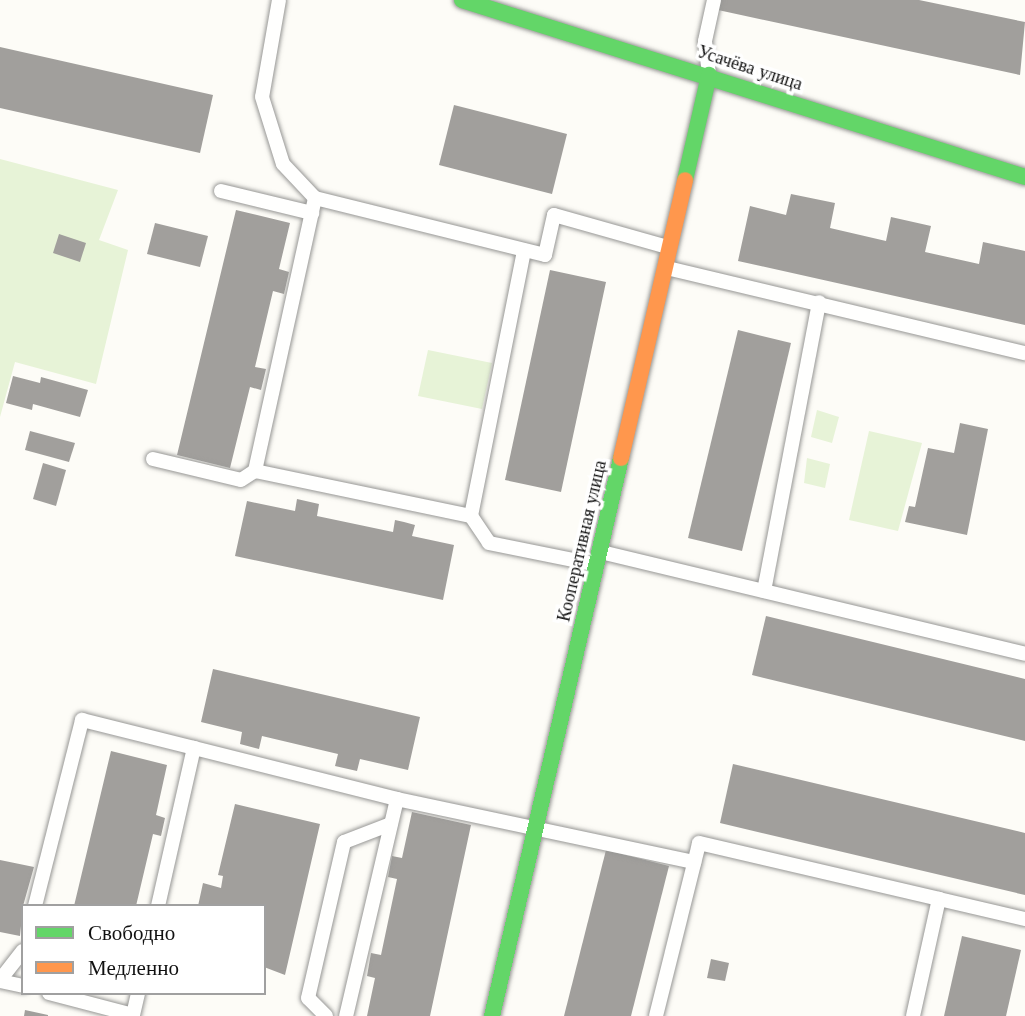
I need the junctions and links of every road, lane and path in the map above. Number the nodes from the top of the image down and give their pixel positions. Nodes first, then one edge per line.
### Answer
1 (279, 0) edge
2 (462, 0) edge
3 (524, 0) edge
4 (714, 0) edge
5 (519, 18) junction
6 (709, 75) junction
7 (1025, 177) edge
8 (221, 191) dead end
9 (314, 205) junction
10 (670, 248) junction
11 (524, 250) junction
12 (666, 268) junction
13 (819, 302) junction
14 (1025, 353) edge
15 (153, 459) dead end
16 (255, 471) junction
17 (471, 516) junction
18 (598, 558) junction
19 (764, 591) junction
20 (1025, 654) edge
21 (194, 748) junction
22 (397, 799) junction
23 (391, 824) junction
24 (536, 825) junction
25 (694, 862) junction
26 (939, 899) junction
27 (36, 904) edge
28 (158, 904) edge
29 (1025, 919) edge
30 (21, 954) edge
31 (0, 980) edge
32 (21, 985) edge
33 (57, 995) edge
34 (138, 995) edge
35 (326, 1016) edge
36 (346, 1016) edge
37 (492, 1016) edge
38 (656, 1016) edge
39 (913, 1016) edge

1 - 9 lane
2 - 5 street, Усачёва улица
3 - 5 lane
4 - 6 lane
5 - 6 street, Усачёва улица
6 - 7 street, Усачёва улица
6 - 10 street, Кооперативная улица
8 - 9 lane
9 - 11 lane
9 - 16 lane
10 - 11 lane
10 - 12 street, Кооперативная улица
11 - 17 lane
12 - 13 lane
12 - 18 street, Кооперативная улица
13 - 14 lane
13 - 19 lane
15 - 16 lane
16 - 17 lane
17 - 18 lane
18 - 19 lane
18 - 24 street, Кооперативная улица
19 - 20 lane
21 - 22 lane
21 - 27 lane
21 - 28 lane
22 - 23 lane
22 - 24 lane
23 - 35 lane
23 - 36 lane
24 - 25 lane
24 - 37 street, Кооперативная улица
25 - 26 lane
25 - 38 lane
26 - 29 lane
26 - 39 lane
30 - 31 lane
31 - 32 lane
33 - 34 lane

